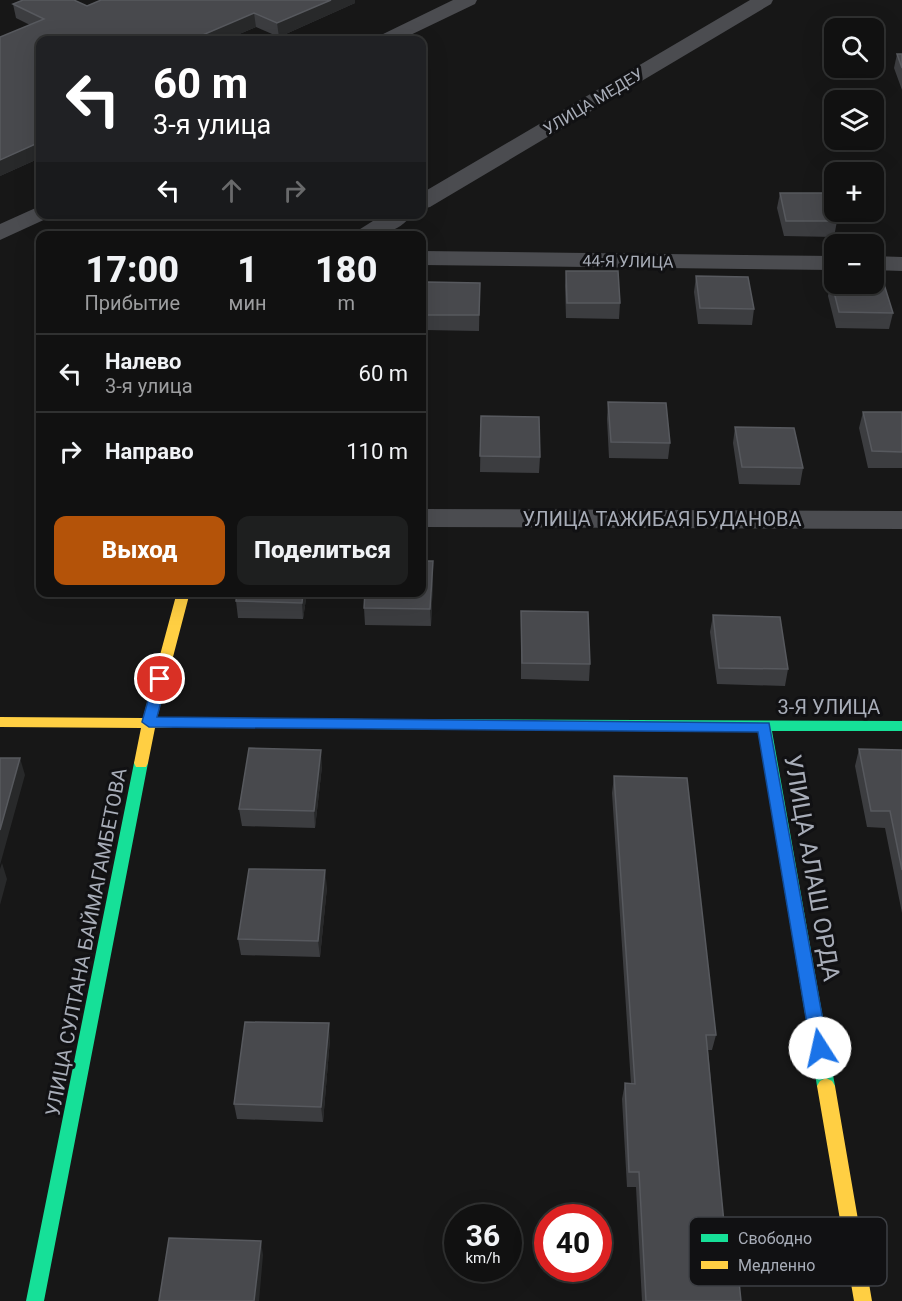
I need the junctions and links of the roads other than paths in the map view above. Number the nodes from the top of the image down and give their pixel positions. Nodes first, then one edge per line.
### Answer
1 (468, 0) edge
2 (764, 0) edge
3 (394, 36) edge
4 (426, 200) edge
5 (36, 215) edge
6 (393, 219) edge
7 (373, 231) edge
8 (0, 233) edge
9 (426, 258) edge
10 (824, 263) edge
11 (884, 263) edge
12 (902, 264) edge
13 (426, 518) edge
14 (902, 520) edge
15 (183, 597) edge
16 (0, 722) edge
17 (149, 722) junction
18 (902, 726) edge
19 (764, 727) junction
20 (849, 1217) edge
21 (860, 1286) edge
22 (34, 1301) edge
23 (863, 1301) edge

1 - 3 street
2 - 4 street, УЛИЦА МЕДЕУ
5 - 8 street
6 - 7 street
9 - 10 street, 44-Я УЛИЦА
11 - 12 street
13 - 14 street, УЛИЦА ТАЖИБАЯ БУДАНОВА
15 - 17 street, УЛИЦА СУЛТАНА БАЙМАГАМБЕТОВА
16 - 17 street, 3-Я УЛИЦА
17 - 19 street, 3-Я УЛИЦА
17 - 22 street, УЛИЦА СУЛТАНА БАЙМАГАМБЕТОВА
18 - 19 street, 3-Я УЛИЦА
19 - 20 street, УЛИЦА АЛАШ ОРДА
21 - 23 street, УЛИЦА АЛАШ ОРДА

